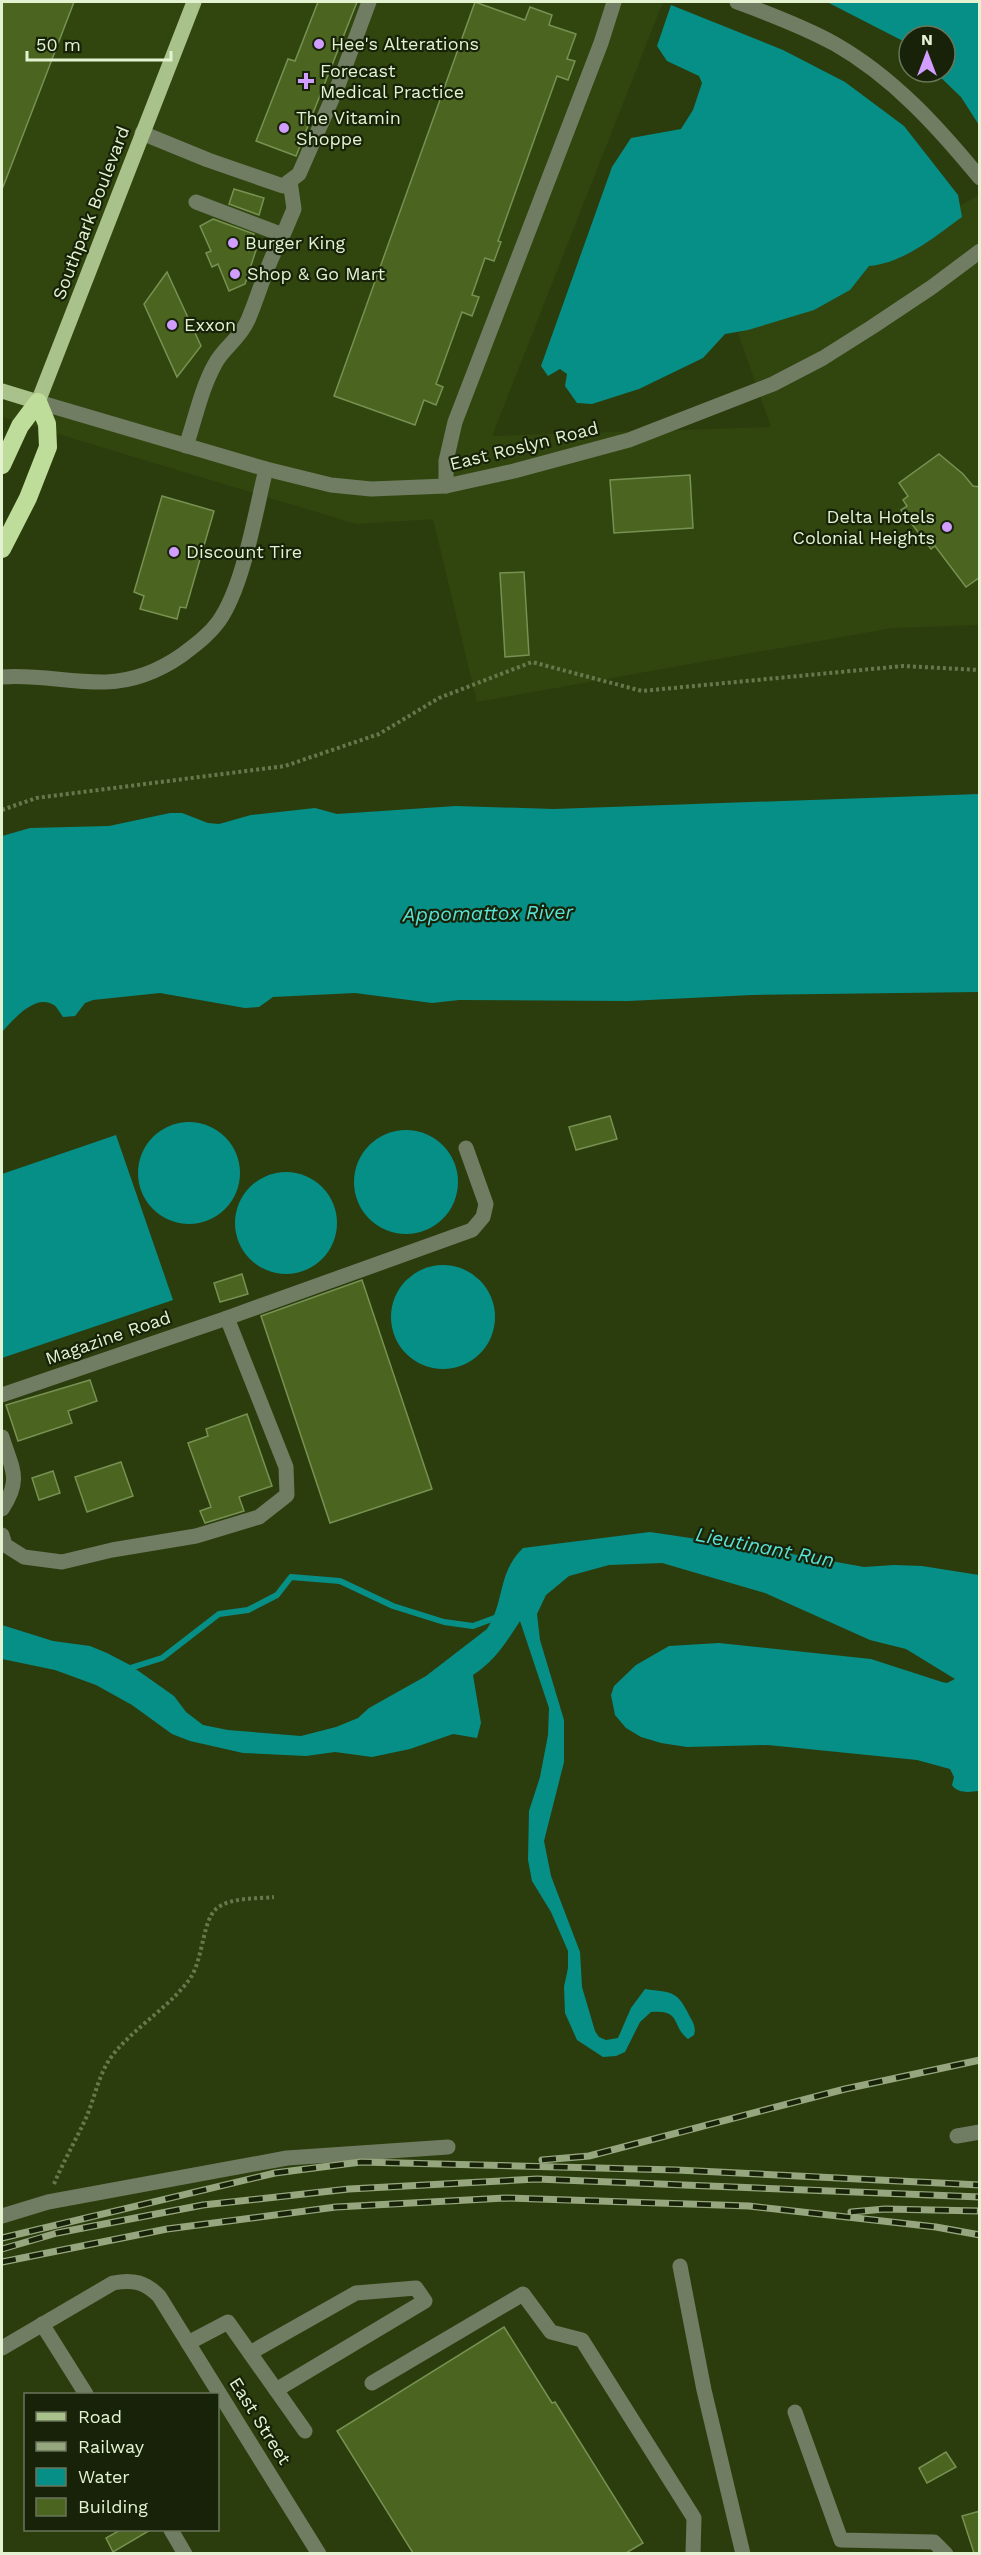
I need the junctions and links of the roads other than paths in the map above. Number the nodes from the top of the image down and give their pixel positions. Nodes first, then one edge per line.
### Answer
1 (194, 2) edge
2 (369, 2) edge
3 (614, 2) edge
4 (737, 2) edge
5 (142, 133) junction
6 (980, 178) edge
7 (290, 180) junction
8 (196, 201) dead end
9 (283, 235) junction
10 (980, 251) edge
11 (2, 391) edge
12 (38, 402) junction
13 (186, 446) junction
14 (2, 465) edge
15 (266, 469) junction
16 (446, 486) junction
17 (2, 549) edge
18 (2, 677) edge
19 (466, 1148) dead end
20 (227, 1318) junction
21 (2, 1395) edge
22 (2, 1437) edge
23 (2, 1509) edge
24 (2, 1535) edge
25 (980, 2132) edge
26 (957, 2136) dead end
27 (448, 2147) dead end
28 (2, 2216) edge
29 (680, 2266) dead end
30 (42, 2324) junction
31 (188, 2343) junction
32 (2, 2348) edge
33 (250, 2354) junction
34 (372, 2383) dead end
35 (276, 2390) junction
36 (85, 2393) edge
37 (795, 2412) dead end
38 (305, 2431) dead end
39 (172, 2531) edge
40 (185, 2553) edge
41 (319, 2553) edge
42 (693, 2553) edge
43 (743, 2553) edge
44 (946, 2553) edge

1 - 5 main road, Southpark Boulevard
2 - 7 street
3 - 16 street
4 - 6 street
5 - 7 street
5 - 12 main road, Southpark Boulevard
7 - 9 street
8 - 9 street
9 - 13 street
10 - 16 street, East Roslyn Road
11 - 12 main road
12 - 13 street, East Roslyn Road
12 - 14 highway
12 - 17 highway
13 - 15 street, East Roslyn Road
15 - 16 street, East Roslyn Road
15 - 18 street
19 - 20 street, Magazine Road
20 - 21 street, Magazine Road
20 - 24 street
22 - 23 street
25 - 26 street
27 - 28 street
29 - 43 street
30 - 31 street, East Street
30 - 32 street, East Street
30 - 36 street
31 - 33 street
31 - 41 street, East Street
33 - 35 street
33 - 35 street
34 - 42 street
35 - 38 street
37 - 44 street
39 - 40 street

